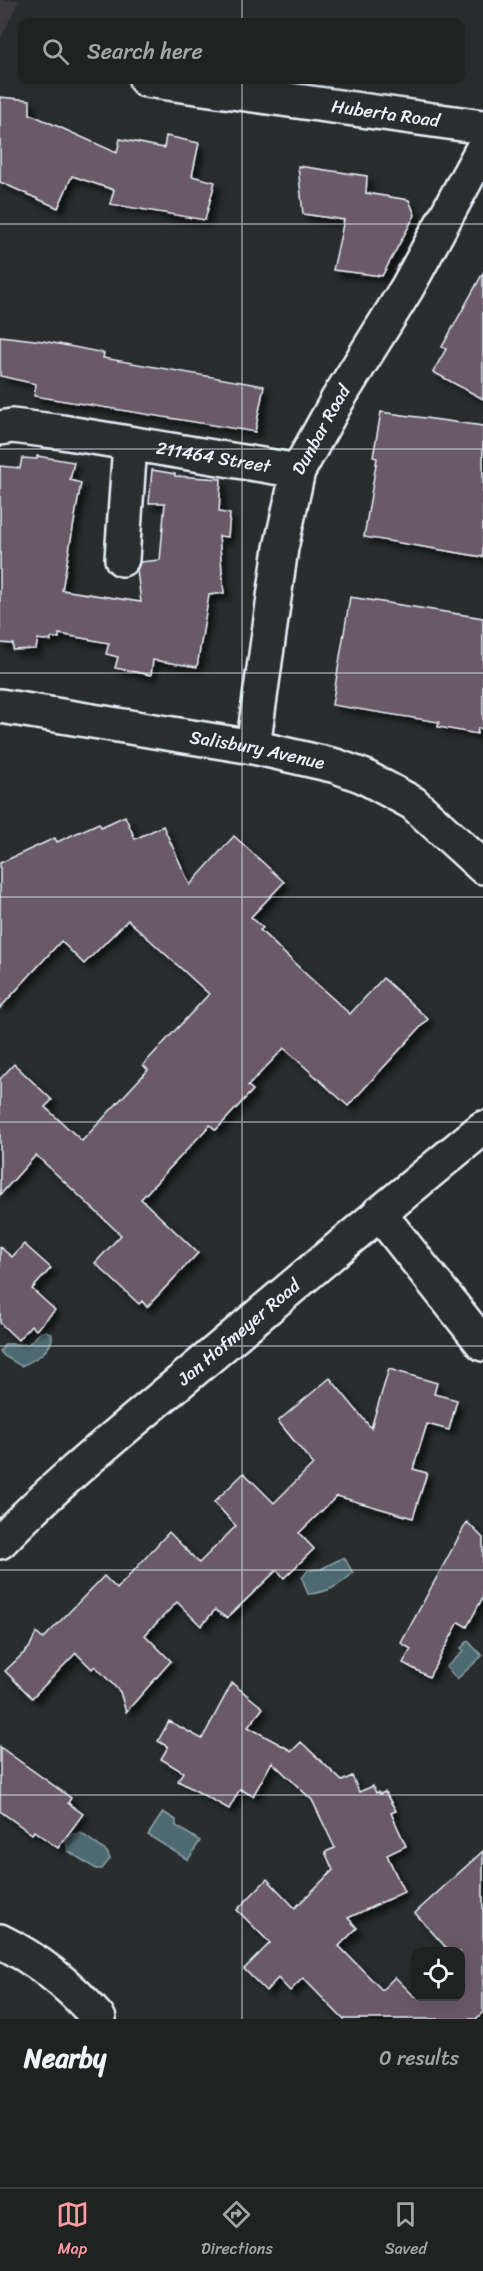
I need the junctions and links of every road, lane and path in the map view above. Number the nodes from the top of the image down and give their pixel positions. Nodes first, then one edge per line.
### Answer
1 (175, 84) edge
2 (483, 127) edge
3 (483, 148) edge
4 (0, 428) edge
5 (130, 444) junction
6 (298, 471) junction
7 (122, 559) dead end
8 (0, 706) edge
9 (253, 747) junction
10 (483, 867) edge
11 (483, 1128) edge
12 (379, 1213) junction
13 (483, 1344) edge
14 (0, 1542) edge
15 (0, 1941) edge
16 (99, 2019) edge

1 - 2 street, Huberta Road
3 - 6 street, Dunbar Road
4 - 5 street, 211464 Street
5 - 6 street, 211464 Street
5 - 7 street, 211464 Street
6 - 9 street, Dunbar Road
8 - 9 street, Salisbury Avenue
9 - 10 street, Salisbury Avenue
11 - 12 street, Jan Hofmeyer Road
12 - 13 street
12 - 14 street, Jan Hofmeyer Road
15 - 16 street

